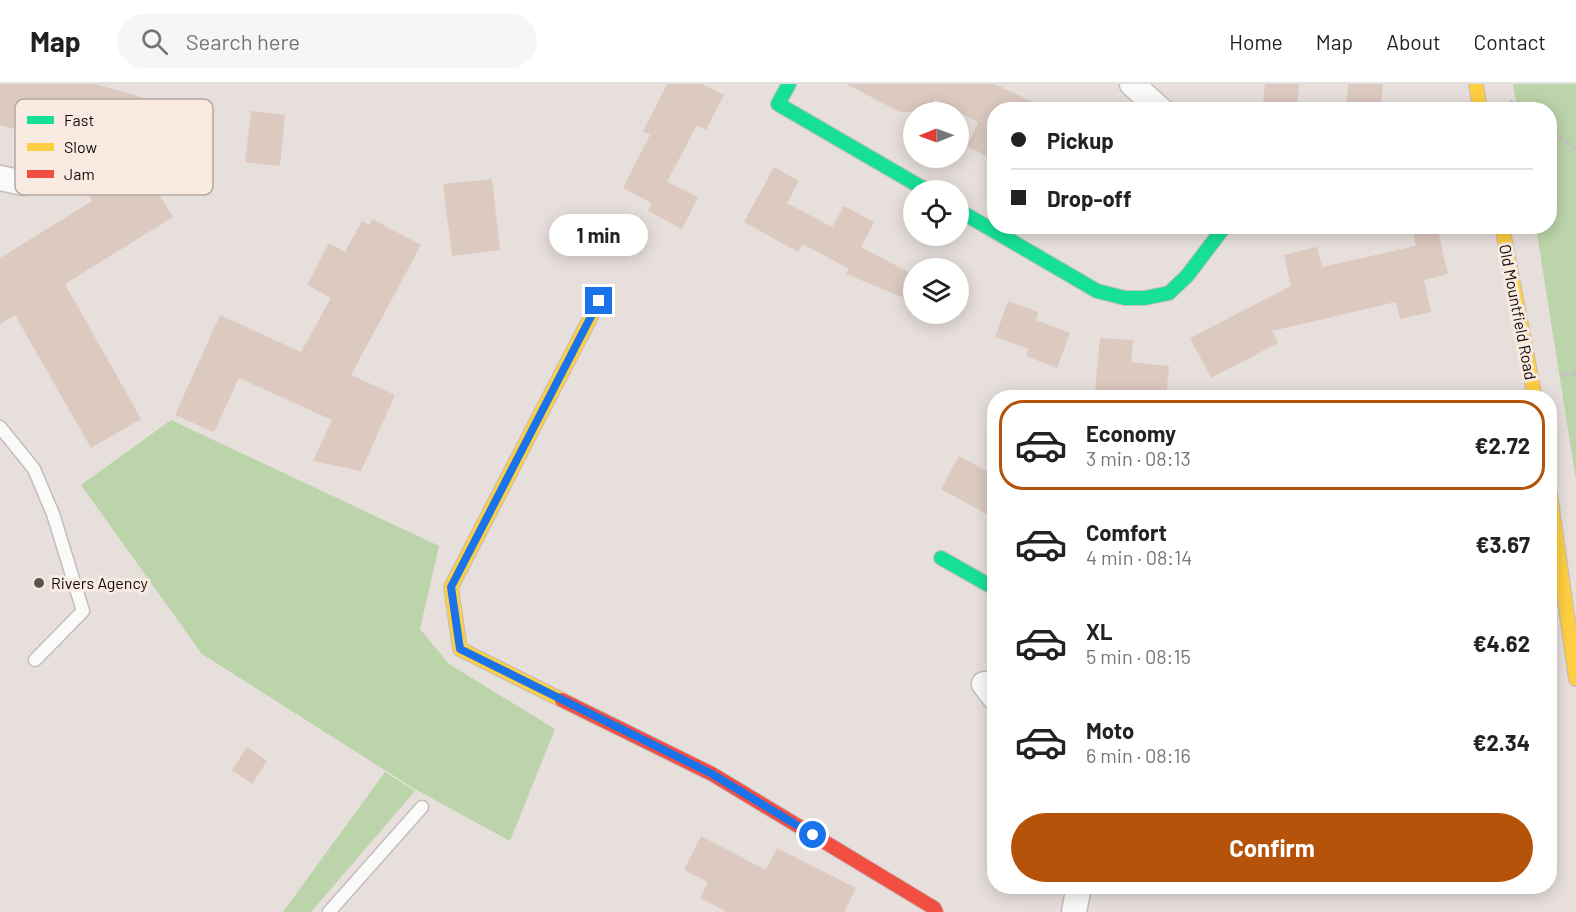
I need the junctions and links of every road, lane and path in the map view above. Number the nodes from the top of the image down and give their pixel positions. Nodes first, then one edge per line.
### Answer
1 (789, 84) edge
2 (1132, 84) edge
3 (1476, 84) edge
4 (1152, 102) edge
5 (1479, 102) edge
6 (1557, 135) edge
7 (1576, 149) edge
8 (909, 180) edge
9 (969, 216) edge
10 (987, 227) edge
11 (999, 234) edge
12 (1219, 234) edge
13 (1503, 234) edge
14 (599, 301) dead end
15 (1533, 390) edge
16 (0, 427) edge
17 (1557, 526) edge
18 (941, 558) dead end
19 (987, 584) edge
20 (1570, 585) edge
21 (35, 660) dead end
22 (1576, 679) edge
23 (422, 807) dead end
24 (1077, 894) edge
25 (329, 912) edge
26 (936, 912) edge
27 (1074, 912) edge

1 - 8 street
2 - 4 street
3 - 5 street
6 - 7 path
9 - 10 street
11 - 12 street
13 - 15 street, Old Mountfield Road
14 - 26 street
16 - 21 lane
17 - 20 street
18 - 19 street
20 - 22 street
23 - 25 lane
24 - 27 street

